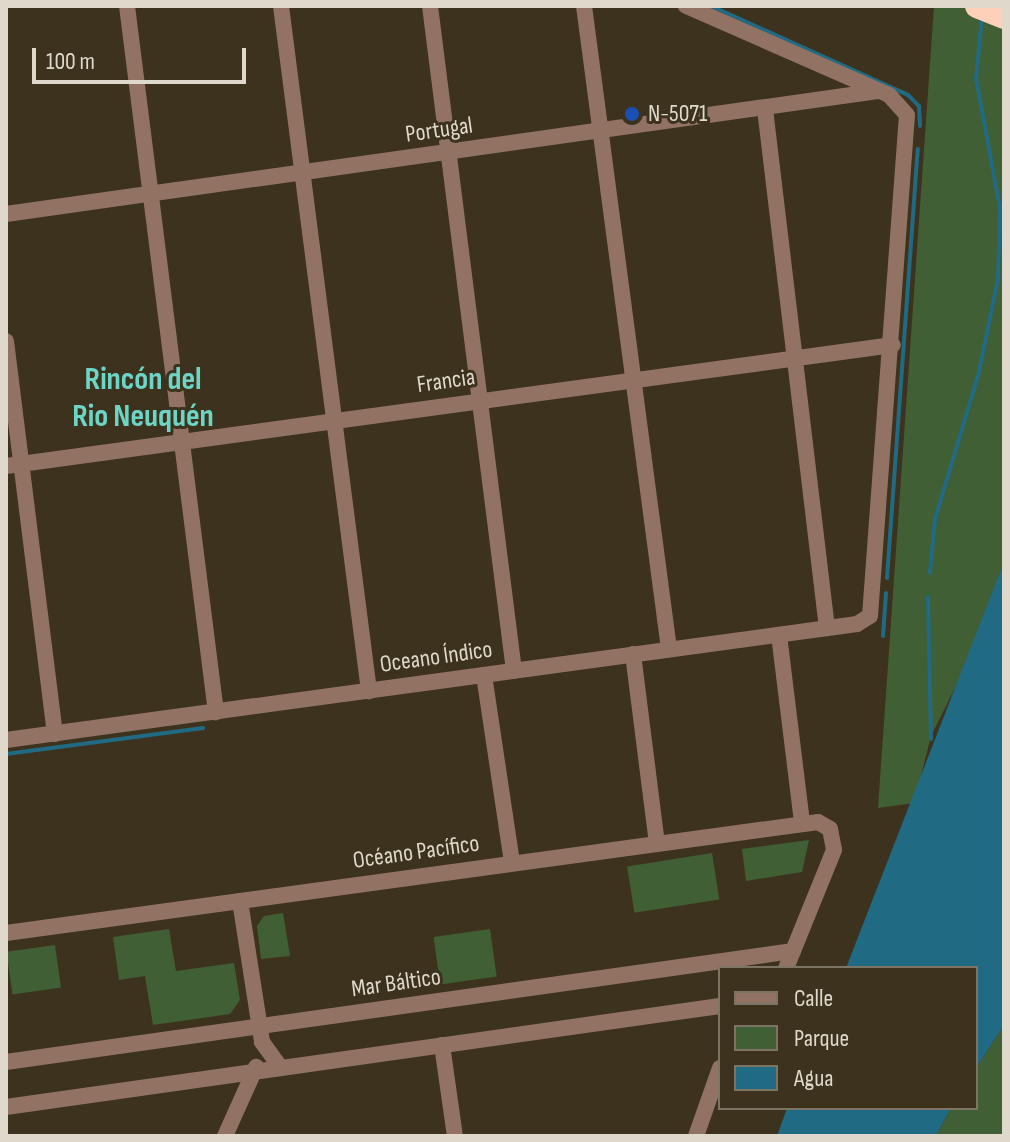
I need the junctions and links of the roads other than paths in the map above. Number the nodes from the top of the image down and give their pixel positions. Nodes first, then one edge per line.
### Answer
1 (127, 6) edge
2 (281, 6) edge
3 (430, 6) edge
4 (584, 6) edge
5 (686, 6) edge
6 (977, 6) edge
7 (1004, 17) edge
8 (879, 91) junction
9 (765, 109) junction
10 (602, 132) junction
11 (448, 153) junction
12 (303, 173) junction
13 (151, 194) junction
14 (6, 214) edge
15 (6, 341) edge
16 (893, 345) junction
17 (795, 357) junction
18 (634, 379) junction
19 (480, 401) junction
20 (335, 421) junction
21 (182, 442) junction
22 (14, 465) edge
23 (827, 628) junction
24 (779, 635) junction
25 (669, 649) junction
26 (633, 654) junction
27 (514, 671) junction
28 (484, 675) junction
29 (369, 691) junction
30 (216, 712) junction
31 (55, 734) junction
32 (6, 740) edge
33 (802, 822) junction
34 (657, 843) junction
35 (512, 863) junction
36 (240, 901) junction
37 (6, 933) edge
38 (793, 951) junction
39 (787, 966) edge
40 (718, 1006) edge
41 (261, 1034) junction
42 (442, 1045) junction
43 (6, 1062) edge
44 (281, 1068) junction
45 (254, 1072) junction
46 (718, 1074) edge
47 (6, 1107) edge
48 (225, 1136) edge
49 (455, 1136) edge
50 (696, 1136) edge

1 - 13 street
2 - 12 street
3 - 11 street
4 - 10 street
5 - 8 street
6 - 7 highway
8 - 9 street, Portugal
8 - 16 street
9 - 10 street, Portugal
9 - 17 street
10 - 11 street, Portugal
10 - 18 street
11 - 12 street, Portugal
11 - 19 street
12 - 13 street, Portugal
12 - 20 street
13 - 14 street, Portugal
13 - 21 street
15 - 22 street
16 - 17 street, Francia
16 - 23 street, Oceano Índico
17 - 18 street, Francia
17 - 23 street
18 - 19 street, Francia
18 - 25 street
19 - 20 street, Francia
19 - 27 street
20 - 21 street, Francia
20 - 29 street
21 - 22 street, Francia
21 - 30 street
22 - 31 street
23 - 24 street, Oceano Índico
24 - 25 street, Oceano Índico
24 - 33 street
25 - 26 street, Oceano Índico
26 - 27 street, Oceano Índico
26 - 34 street
27 - 28 street, Oceano Índico
28 - 29 street, Oceano Índico
28 - 35 street
29 - 30 street, Oceano Índico
30 - 31 street, Oceano Índico
31 - 32 street, Oceano Índico
33 - 34 street, Océano Pacífico
33 - 38 street, Océano Pacífico
34 - 35 street, Océano Pacífico
35 - 36 street, Océano Pacífico
36 - 37 street, Océano Pacífico
36 - 41 street
38 - 39 street
38 - 41 street, Mar Báltico
40 - 42 street
41 - 43 street, Mar Báltico
41 - 44 street
41 - 45 street
42 - 44 street
42 - 49 street
44 - 45 street
45 - 47 street
45 - 48 street
46 - 50 street

